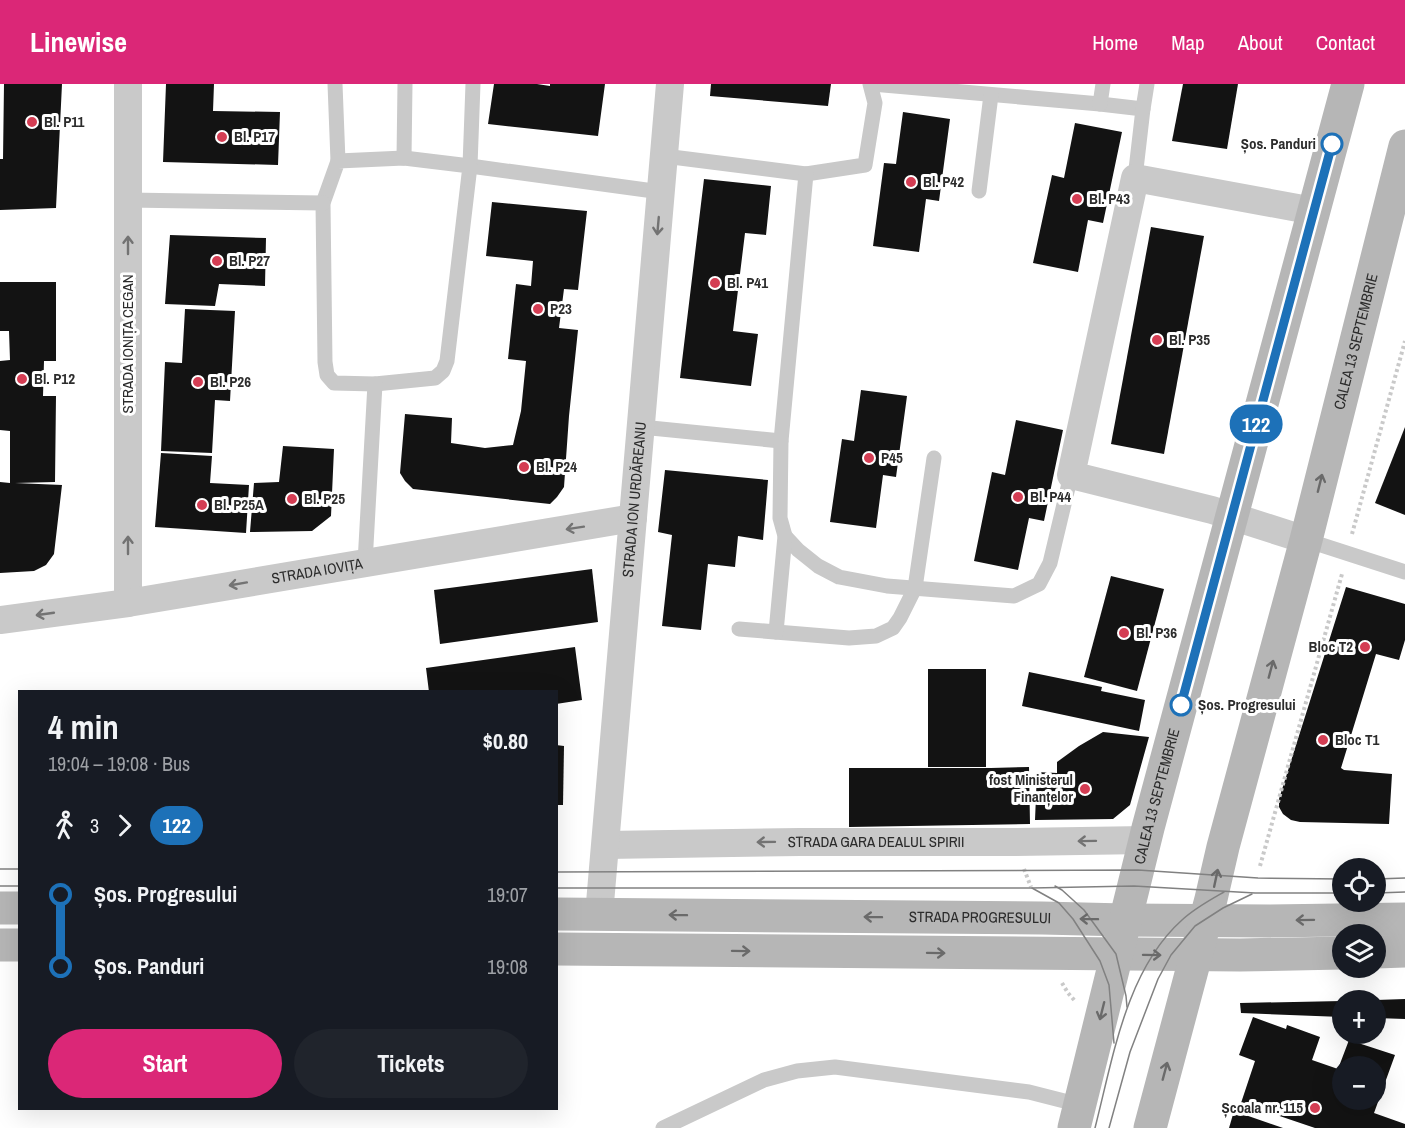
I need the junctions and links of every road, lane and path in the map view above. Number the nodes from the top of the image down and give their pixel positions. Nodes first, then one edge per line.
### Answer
1 (128, 84) edge
2 (335, 84) edge
3 (405, 84) edge
4 (473, 84) edge
5 (670, 84) edge
6 (871, 84) edge
7 (1102, 84) edge
8 (1147, 84) edge
9 (1348, 84) edge
10 (916, 86) edge
11 (991, 95) junction
12 (1100, 104) junction
13 (1143, 110) junction
14 (1405, 146) edge
15 (664, 156) junction
16 (404, 158) junction
17 (338, 161) junction
18 (470, 165) junction
19 (806, 174) junction
20 (1136, 178) junction
21 (979, 191) dead end
22 (661, 192) junction
23 (128, 200) junction
24 (322, 203) junction
25 (1314, 211) junction
26 (1405, 341) edge
27 (375, 384) junction
28 (641, 427) junction
29 (781, 441) junction
30 (934, 458) dead end
31 (1071, 475) junction
32 (1232, 516) junction
33 (633, 518) junction
34 (785, 536) junction
35 (1306, 540) junction
36 (1347, 553) junction
37 (365, 563) junction
38 (1405, 572) edge
39 (915, 588) junction
40 (128, 603) junction
41 (0, 620) edge
42 (738, 629) dead end
43 (776, 633) junction
44 (1146, 840) junction
45 (606, 845) junction
46 (1260, 866) dead end
47 (0, 908) edge
48 (18, 908) edge
49 (558, 914) edge
50 (599, 915) junction
51 (1405, 919) edge
52 (1125, 920) junction
53 (1205, 920) junction
54 (0, 945) edge
55 (18, 945) edge
56 (558, 949) edge
57 (599, 949) junction
58 (1405, 951) edge
59 (1386, 952) edge
60 (1332, 953) edge
61 (1116, 954) junction
62 (1196, 955) junction
63 (1077, 1117) edge
64 (663, 1128) edge
65 (1149, 1128) edge

1 - 23 street, STRADA IONIȚA CEGAN
2 - 17 lane
3 - 16 lane
4 - 18 lane
5 - 15 street, STRADA ION URDĂREANU
6 - 10 lane
6 - 19 lane
7 - 12 lane
8 - 13 lane
9 - 25 main road, CALEA 13 SEPTEMBRIE
10 - 11 lane
11 - 12 lane
11 - 21 lane
12 - 13 lane
13 - 20 lane
35 -> 14 main road, CALEA 13 SEPTEMBRIE
15 - 19 lane
15 - 22 street, STRADA ION URDĂREANU
16 - 17 lane
16 - 18 lane
17 - 24 lane
18 - 22 lane
18 - 27 lane
19 - 29 lane
20 - 25 street
20 - 31 street
22 -> 28 street, STRADA ION URDĂREANU
23 - 24 lane
40 -> 23 street, STRADA IONIȚA CEGAN
24 - 27 lane
25 - 32 main road, CALEA 13 SEPTEMBRIE
26 - 36 path
27 - 37 lane
28 - 29 lane
28 - 33 street, STRADA ION URDĂREANU
29 - 34 lane
30 - 39 lane
31 - 32 street
31 - 39 lane
32 - 35 street
32 - 44 main road, CALEA 13 SEPTEMBRIE
33 -> 37 street, STRADA IOVIȚA
33 - 45 street, STRADA ION URDĂREANU
34 - 39 lane
34 - 43 lane
35 - 36 lane
53 -> 35 main road, CALEA 13 SEPTEMBRIE
36 - 38 lane
36 - 46 path
37 -> 40 street, STRADA IOVIȚA
39 - 43 lane
40 -> 41 street, STRADA IOVIȚA
42 - 43 lane
44 -> 45 street, STRADA GARA DEALUL SPIRII
44 - 52 main road, CALEA 13 SEPTEMBRIE
45 - 50 street, STRADA ION URDĂREANU
47 - 48 main road
49 - 50 main road, STRADA PROGRESULUI
52 -> 50 main road, STRADA PROGRESULUI
50 - 57 main road
51 -> 53 main road, STRADA PROGRESULUI
52 - 53 main road, STRADA PROGRESULUI
52 - 61 main road, CALEA 13 SEPTEMBRIE
53 - 62 main road, CALEA 13 SEPTEMBRIE
54 - 55 main road
56 - 57 main road
57 -> 61 main road
58 - 59 main road
60 - 62 main road
61 -> 62 main road
61 -> 63 main road, CALEA 13 SEPTEMBRIE
65 -> 62 main road, CALEA 13 SEPTEMBRIE
63 - 64 lane

